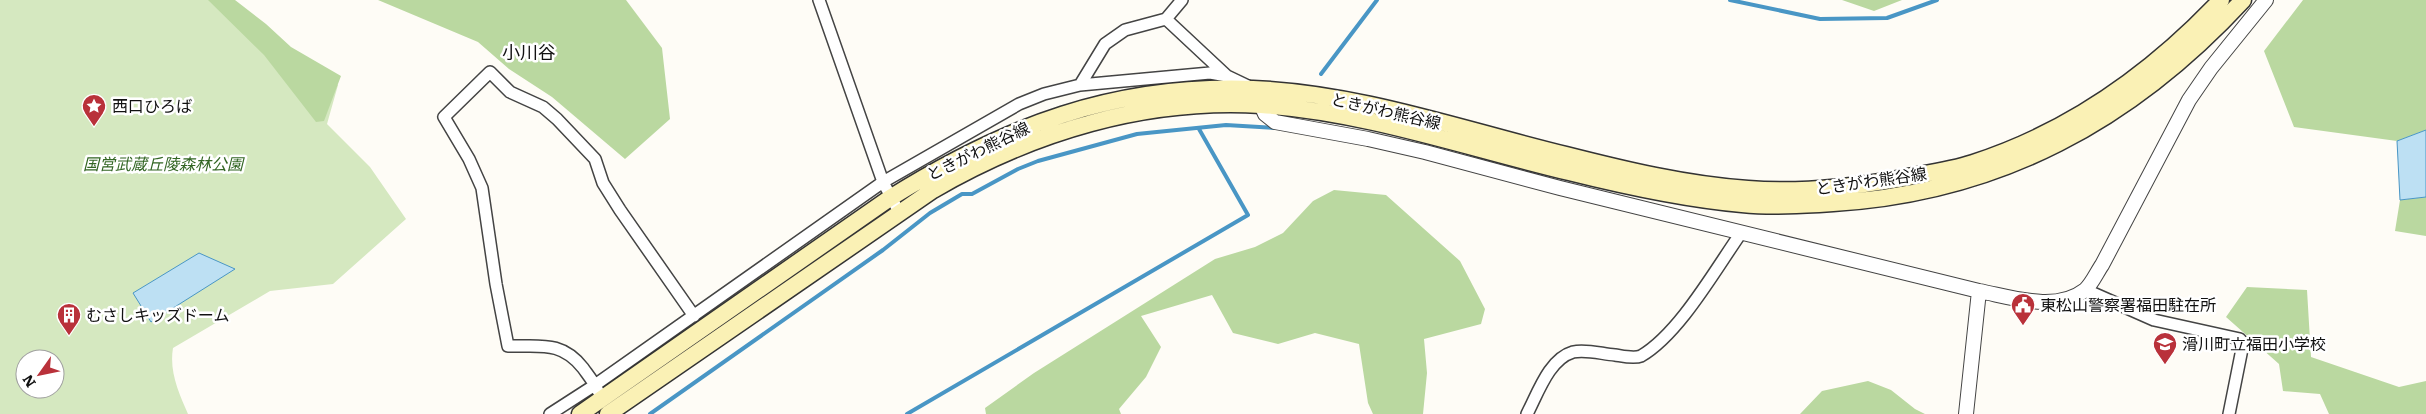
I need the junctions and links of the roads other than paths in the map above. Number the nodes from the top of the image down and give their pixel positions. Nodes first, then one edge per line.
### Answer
1 (819, 0) edge
2 (1182, 0) edge
3 (2221, 0) edge
4 (2243, 0) edge
5 (2266, 0) edge
6 (1166, 18) junction
7 (1227, 76) junction
8 (1080, 85) junction
9 (1255, 89) junction
10 (1261, 105) junction
11 (882, 182) junction
12 (890, 198) junction
13 (899, 212) junction
14 (1741, 233) junction
15 (2086, 290) junction
16 (1979, 291) junction
17 (694, 316) junction
18 (602, 399) edge
19 (550, 414) edge
20 (580, 414) edge
21 (1527, 414) edge
22 (1966, 414) edge
23 (2229, 414) edge

1 - 11 street
2 - 6 street
3 - 9 main road, ときがわ熊谷線
4 - 10 main road, ときがわ熊谷線
5 - 15 street
6 - 7 street
6 - 8 street
7 - 8 street
7 - 9 street
8 - 11 street
9 - 10 street
9 - 12 main road, ときがわ熊谷線
10 - 13 main road, ときがわ熊谷線
10 - 14 street
11 - 12 street
11 - 17 street
12 - 13 street
12 - 18 main road, ときがわ熊谷線
13 - 18 main road, ときがわ熊谷線
14 - 16 street
14 - 21 street
15 - 16 street
15 - 23 street
16 - 22 street
17 - 18 street
17 - 18 street
18 - 19 street
18 - 20 main road, ときがわ熊谷線

